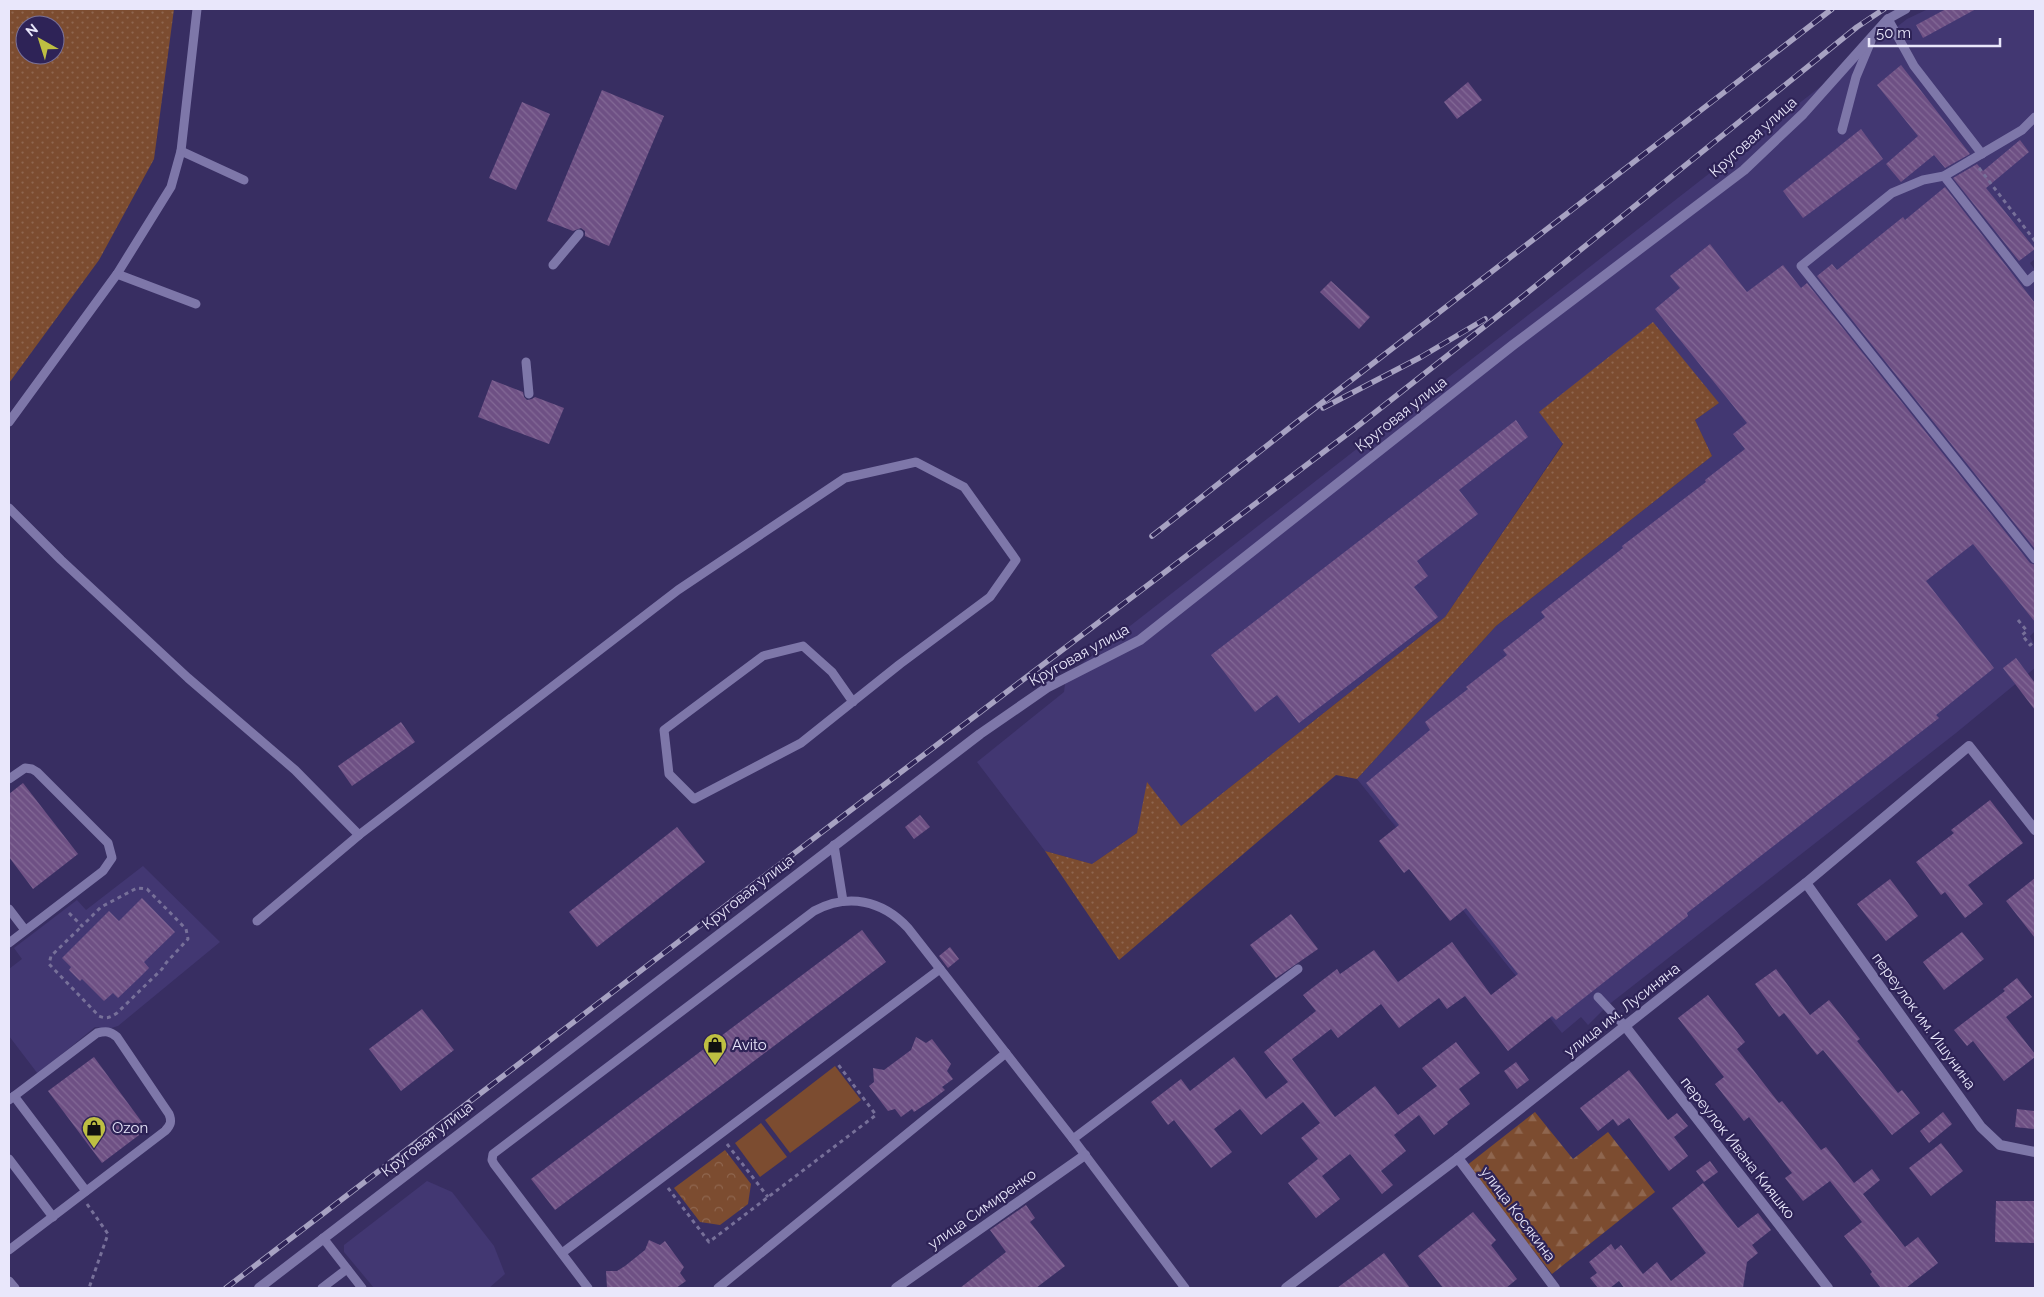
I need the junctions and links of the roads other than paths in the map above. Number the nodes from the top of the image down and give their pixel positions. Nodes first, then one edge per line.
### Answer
1 (197, 9) edge
2 (1906, 9) edge
3 (1888, 19) junction
4 (2035, 117) edge
5 (1842, 130) dead end
6 (181, 152) junction
7 (1982, 154) junction
8 (1944, 176) junction
9 (244, 180) dead end
10 (580, 234) dead end
11 (553, 265) dead end
12 (117, 274) junction
13 (2035, 275) edge
14 (196, 304) dead end
15 (526, 362) dead end
16 (528, 394) dead end
17 (9, 422) edge
18 (9, 508) edge
19 (2035, 559) edge
20 (853, 702) junction
21 (9, 779) edge
22 (2035, 830) edge
23 (358, 835) junction
24 (834, 845) junction
25 (1806, 883) junction
26 (843, 901) junction
27 (9, 909) edge
28 (257, 920) dead end
29 (25, 930) junction
30 (9, 942) edge
31 (940, 969) junction
32 (1298, 969) dead end
33 (1598, 997) dead end
34 (1625, 1026) junction
35 (1006, 1053) junction
36 (11, 1098) edge
37 (1073, 1139) junction
38 (2035, 1152) edge
39 (1085, 1155) junction
40 (1458, 1158) junction
41 (9, 1159) edge
42 (84, 1193) junction
43 (53, 1217) junction
44 (323, 1238) junction
45 (9, 1250) edge
46 (562, 1253) junction
47 (347, 1269) junction
48 (9, 1281) edge
49 (15, 1288) edge
50 (259, 1288) edge
51 (322, 1288) edge
52 (362, 1288) edge
53 (588, 1288) edge
54 (718, 1288) edge
55 (896, 1288) edge
56 (1185, 1288) edge
57 (1286, 1288) edge
58 (1555, 1288) edge
59 (1828, 1288) edge

1 - 6 lane
2 - 3 lane
3 - 5 lane
3 - 7 lane
3 - 24 street, Круговая улица
4 - 7 lane
6 - 9 lane
6 - 12 lane
7 - 8 lane
8 - 13 lane
8 - 19 lane
10 - 11 lane
12 - 14 lane
12 - 17 lane
15 - 16 lane
18 - 23 lane
20 - 20 lane
20 - 23 lane
21 - 29 lane
22 - 25 street, улица им. Лусиняна
23 - 28 lane
24 - 26 lane
24 - 44 street, Круговая улица
25 - 34 street, улица им. Лусиняна
25 - 38 street, переулок им. Ишунина
26 - 31 lane
26 - 46 lane
27 - 29 lane
29 - 30 lane
31 - 35 lane
31 - 46 lane
32 - 37 lane
33 - 34 lane
34 - 40 street, улица им. Лусиняна
34 - 59 street, переулок Ивана Кияшко
35 - 37 lane
35 - 54 lane
36 - 42 lane
36 - 42 lane
37 - 39 lane
39 - 55 street, улица Симиренко
39 - 56 lane
40 - 57 street, улица им. Лусиняна
40 - 58 street, улица Косякина
41 - 43 lane
42 - 43 lane
43 - 45 lane
44 - 47 lane
44 - 50 street, Круговая улица
46 - 53 lane
47 - 51 lane
47 - 52 lane
48 - 49 lane

